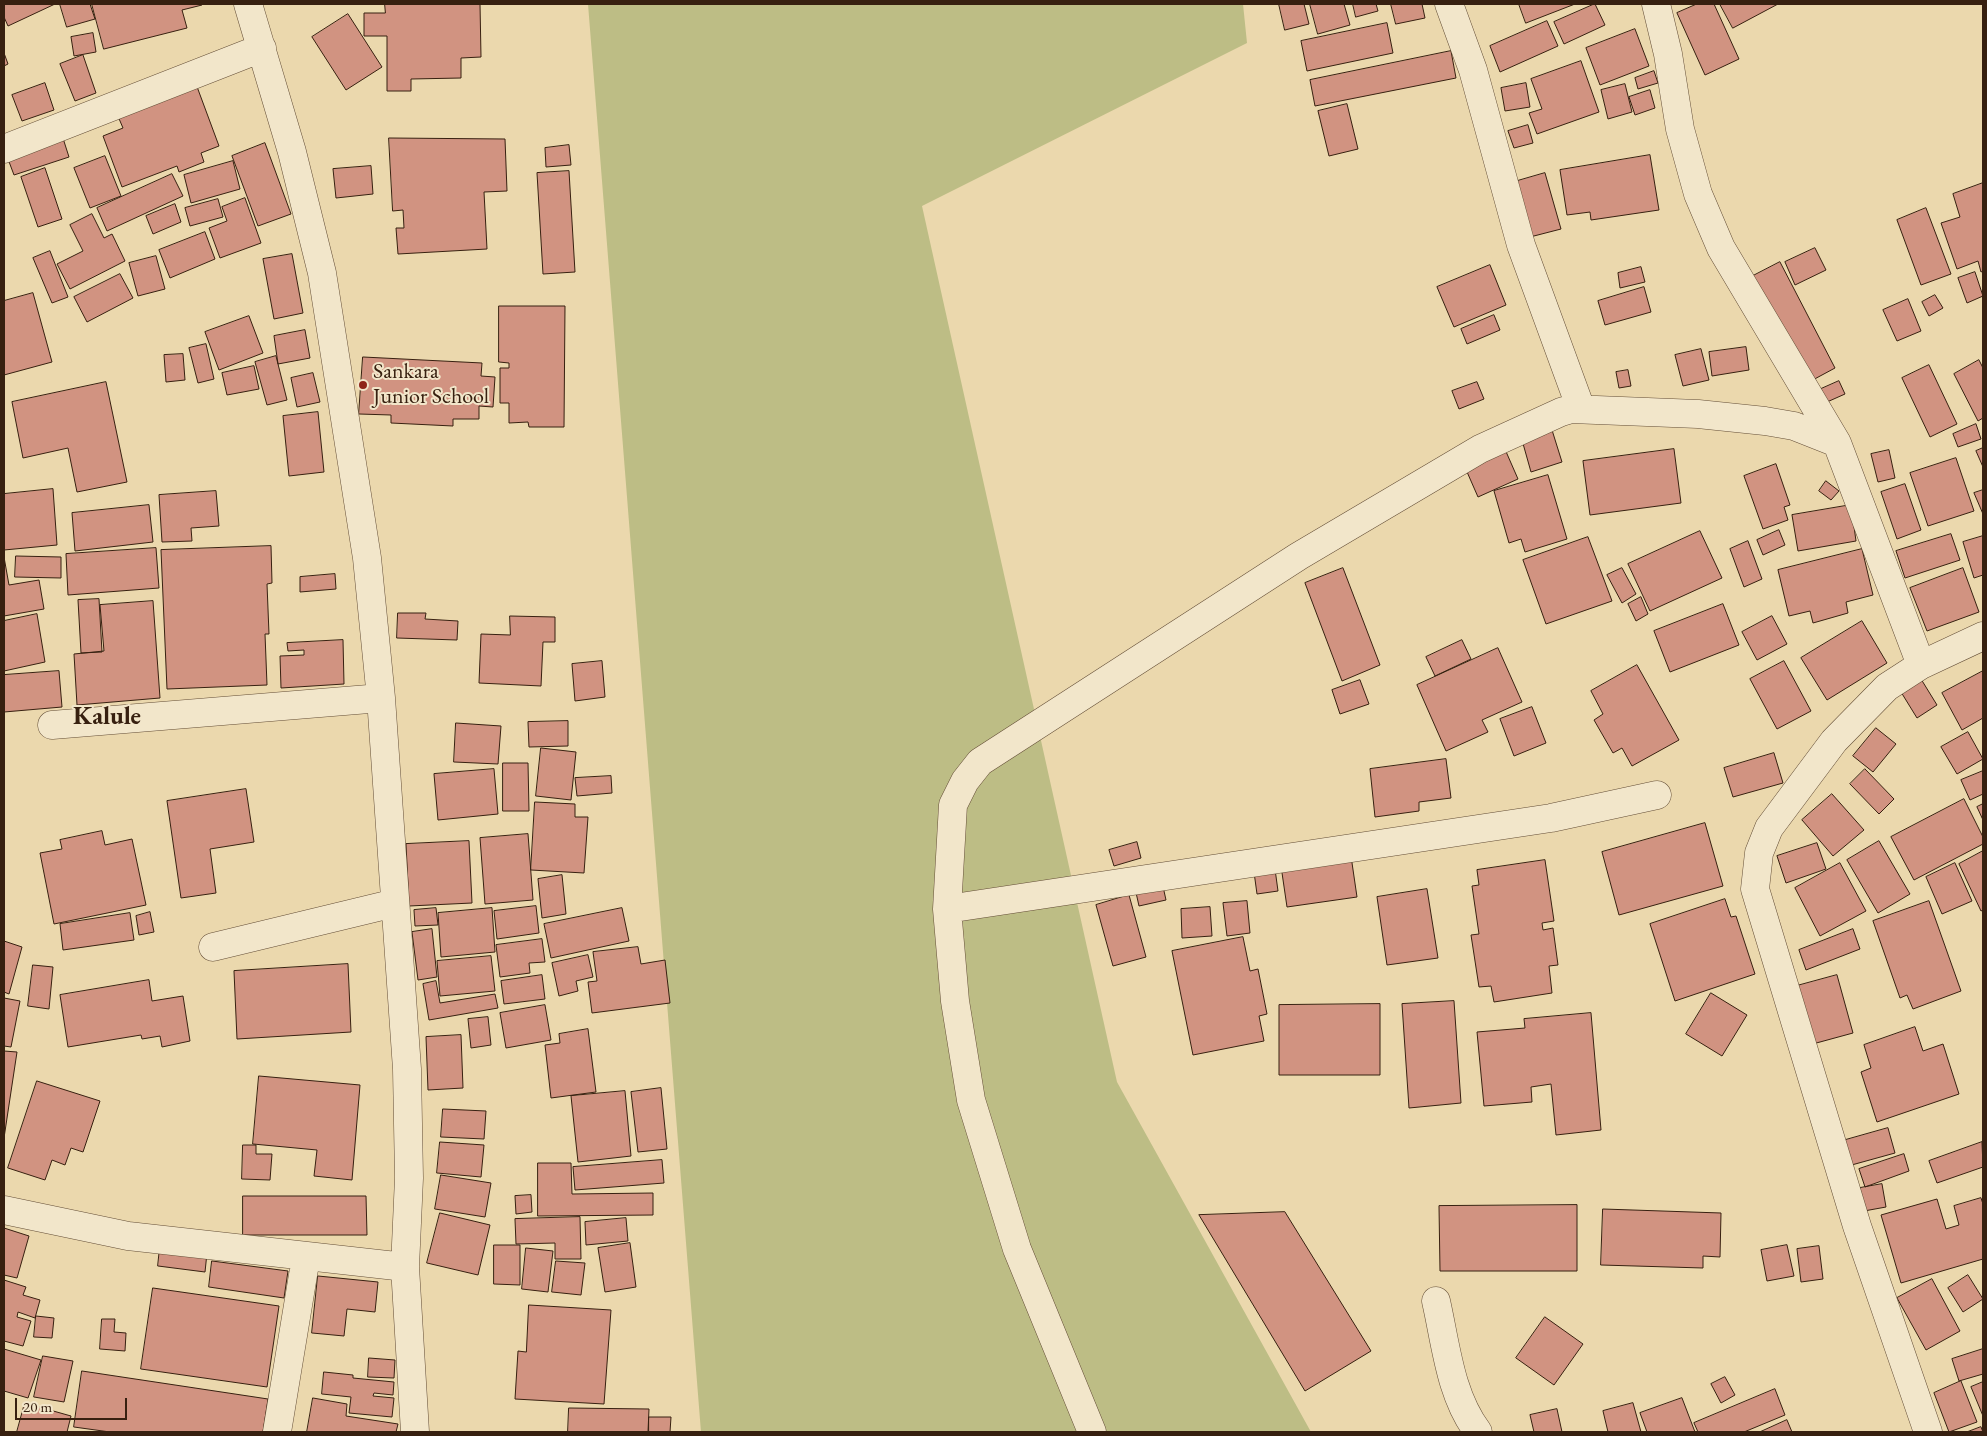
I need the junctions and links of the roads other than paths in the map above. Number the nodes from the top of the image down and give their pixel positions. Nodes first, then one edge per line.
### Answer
1 (248, 4) edge
2 (1449, 4) edge
3 (1656, 4) edge
4 (262, 48) junction
5 (4, 149) edge
6 (1582, 409) junction
7 (1837, 442) junction
8 (1983, 636) edge
9 (1921, 665) junction
10 (381, 698) junction
11 (52, 725) dead end
12 (1657, 796) dead end
13 (395, 903) junction
14 (948, 908) junction
15 (213, 947) dead end
16 (4, 1210) edge
17 (306, 1256) junction
18 (404, 1267) junction
19 (1436, 1301) dead end
20 (277, 1432) edge
21 (415, 1432) edge
22 (1092, 1432) edge
23 (1478, 1432) edge
24 (1928, 1432) edge

1 - 4 street
2 - 6 street
3 - 7 street
4 - 5 street
4 - 10 street
6 - 7 street
6 - 14 street
7 - 9 street
8 - 9 street
9 - 24 street
10 - 11 street
10 - 13 street
12 - 14 street
13 - 15 street
13 - 18 street
14 - 22 street
16 - 17 street
17 - 18 street
17 - 20 street
18 - 21 street
19 - 23 street

